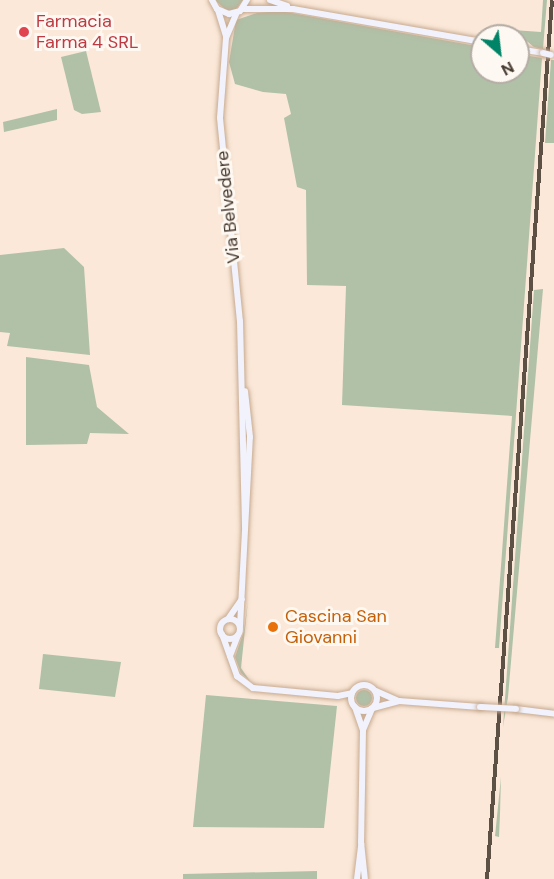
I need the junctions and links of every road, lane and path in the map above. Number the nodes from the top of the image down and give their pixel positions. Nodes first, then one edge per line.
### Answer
1 (247, 0) edge
2 (270, 0) edge
3 (210, 1) edge
4 (217, 9) junction
5 (293, 9) junction
6 (240, 10) junction
7 (226, 38) junction
8 (470, 40) edge
9 (530, 51) edge
10 (552, 55) edge
11 (242, 375) junction
12 (248, 413) junction
13 (243, 441) junction
14 (248, 467) junction
15 (243, 478) junction
16 (247, 492) junction
17 (245, 527) junction
18 (243, 596) junction
19 (228, 619) junction
20 (240, 626) junction
21 (222, 634) junction
22 (238, 635) junction
23 (230, 657) junction
24 (376, 691) junction
25 (352, 693) junction
26 (338, 696) junction
27 (399, 701) junction
28 (354, 706) junction
29 (373, 709) junction
30 (554, 714) edge
31 (363, 730) junction
32 (361, 842) junction
33 (357, 879) edge
34 (365, 879) edge

1 - 6 street, Via Belvedere
2 - 5 street
3 - 4 street, Via Belvedere
4 - 6 street
4 - 7 street, Via Belvedere
5 - 6 street
5 - 8 street
6 - 7 street, Via Belvedere
7 - 11 street, Via Belvedere
9 - 10 street, bridge
11 - 12 street, Via Belvedere
11 - 13 street, Via Belvedere
12 - 13 street
12 - 14 street, Via Belvedere
13 - 14 street
13 - 15 street, Via Belvedere
14 - 16 street, Via Belvedere
15 - 16 street, Via Belvedere
15 - 17 street, Via Belvedere
16 - 17 street, Via Belvedere
17 - 18 street, Via Belvedere
18 - 19 street
18 - 20 street, Via Belvedere
19 - 20 street
19 - 21 street
20 - 22 street
21 - 22 street
21 - 23 street
22 - 23 street
23 - 26 street
24 - 25 street
24 - 27 street
24 - 29 street
25 - 26 street
25 - 28 street
26 - 28 street
27 - 29 street
27 - 30 street, bridge
28 - 29 street
28 - 31 street
29 - 31 street
31 - 32 street
32 - 33 street
32 - 34 street

